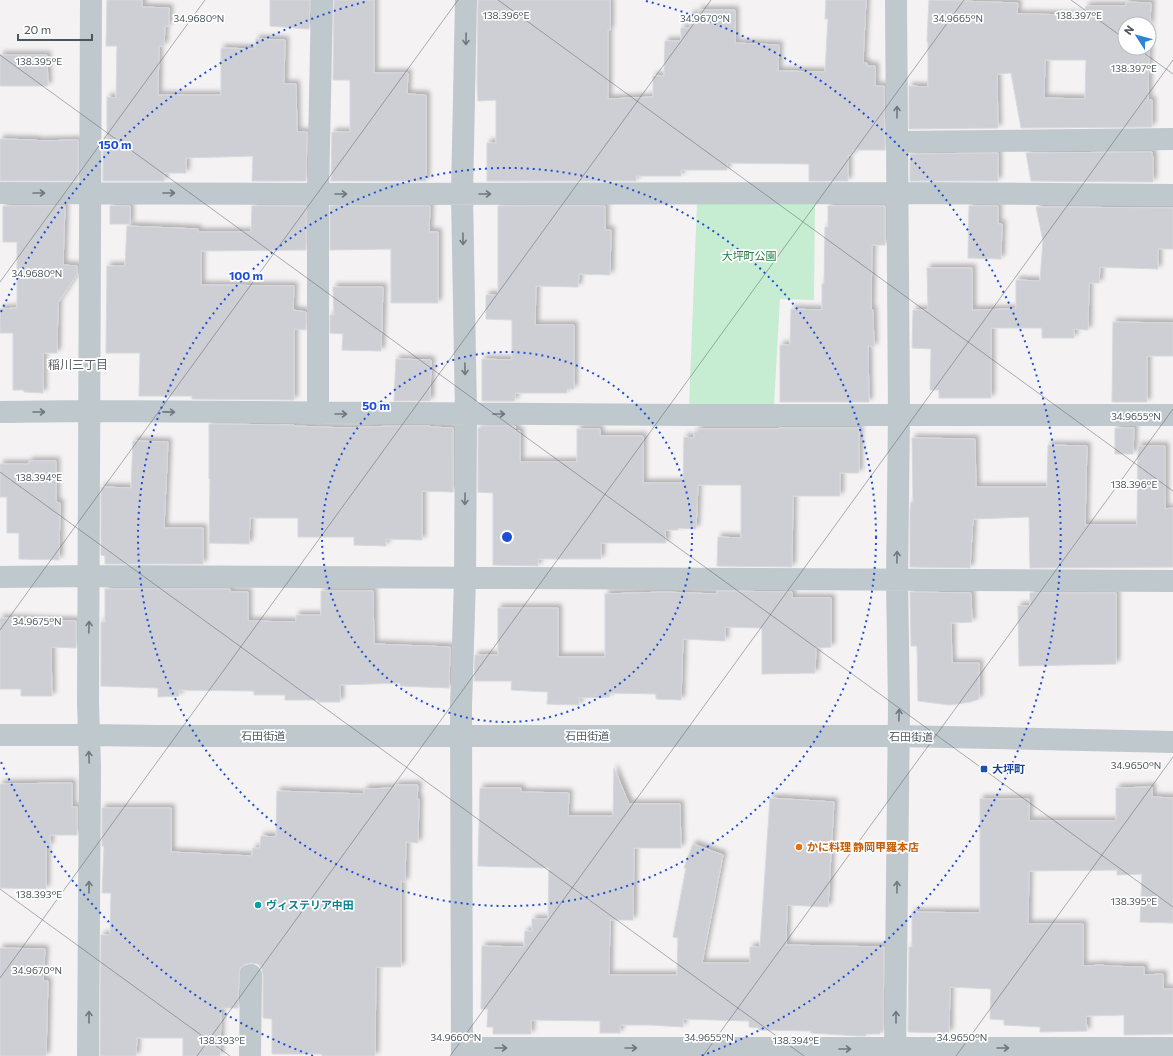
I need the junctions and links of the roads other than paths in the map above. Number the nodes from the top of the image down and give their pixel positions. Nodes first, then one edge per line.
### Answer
1 (92, 0) edge
2 (322, 0) edge
3 (466, 0) edge
4 (896, 0) edge
5 (1173, 139) edge
6 (897, 142) junction
7 (0, 193) edge
8 (91, 193) junction
9 (898, 193) junction
10 (318, 194) junction
11 (462, 194) junction
12 (1173, 195) edge
13 (90, 411) junction
14 (0, 412) edge
15 (318, 414) junction
16 (466, 414) junction
17 (899, 414) junction
18 (1173, 415) edge
19 (89, 576) junction
20 (0, 577) edge
21 (464, 579) junction
22 (897, 580) junction
23 (1173, 580) edge
24 (0, 735) edge
25 (88, 735) junction
26 (461, 736) junction
27 (899, 736) junction
28 (1173, 742) edge
29 (251, 974) dead end
30 (1173, 1048) edge
31 (462, 1052) edge
32 (895, 1052) edge
33 (88, 1056) edge
34 (250, 1056) edge

1 - 8 street
2 - 10 street
3 -> 11 street
6 -> 4 street
5 - 6 street
6 - 9 street
7 -> 8 street
8 -> 10 street
8 - 13 street
11 -> 9 street
9 - 12 street
9 - 17 street
10 -> 11 street
10 - 15 street
11 -> 16 street
14 -> 13 street
13 -> 15 street
13 - 19 street
15 -> 16 street
16 -> 17 street
16 -> 21 street
17 - 18 street
22 -> 17 street
19 - 20 street
19 - 21 street
25 -> 19 street
21 - 22 street
21 - 26 street
22 - 23 street
27 -> 22 street
24 - 25 street, 石田街道
25 - 26 street, 石田街道
33 -> 25 street
26 - 27 street, 石田街道
26 - 31 street
27 - 28 street, 石田街道
32 -> 27 street
29 - 34 street
32 -> 30 street
31 -> 32 street

